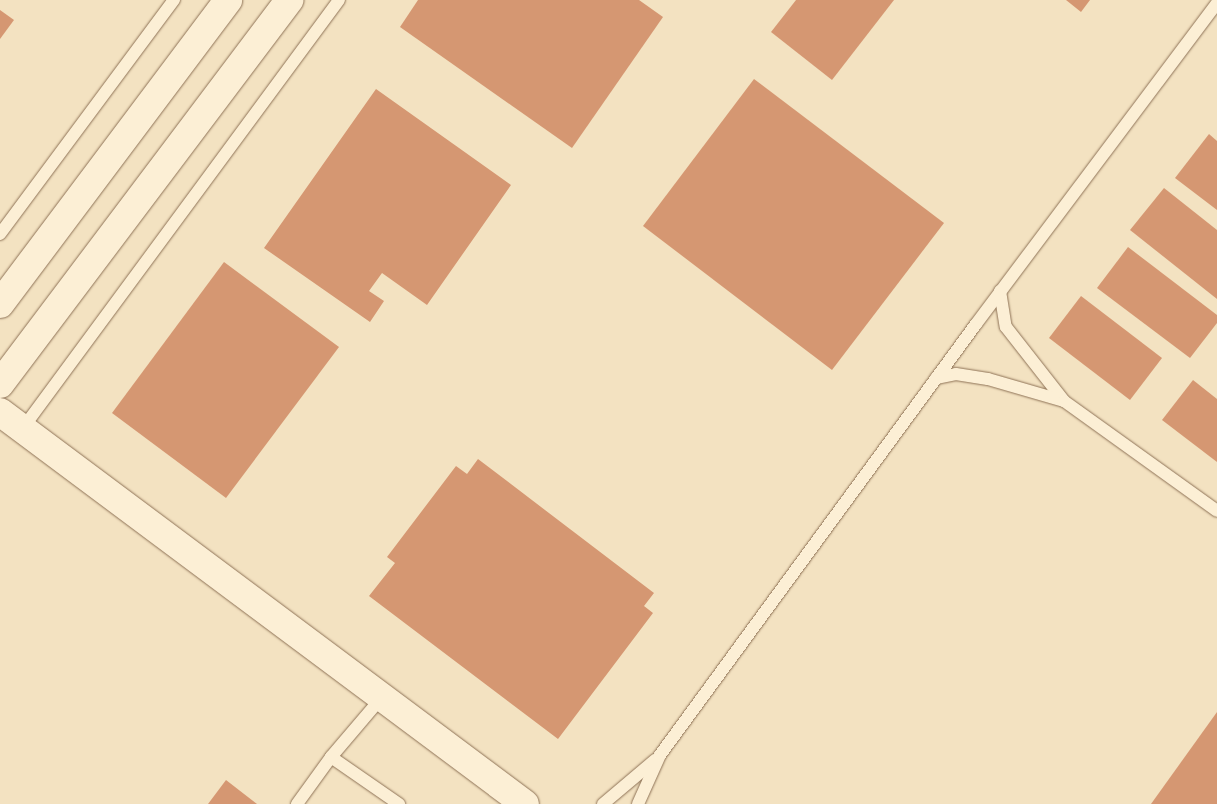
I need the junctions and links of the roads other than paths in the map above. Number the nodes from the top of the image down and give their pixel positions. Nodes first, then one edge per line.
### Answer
1 (174, 0) edge
2 (228, 0) edge
3 (289, 0) edge
4 (338, 0) edge
5 (1217, 3) edge
6 (0, 234) edge
7 (1000, 291) junction
8 (0, 304) edge
9 (936, 378) junction
10 (0, 384) edge
11 (1064, 401) junction
12 (0, 412) edge
13 (22, 428) junction
14 (1217, 511) edge
15 (382, 697) junction
16 (660, 755) junction
17 (331, 757) junction
18 (301, 803) edge
19 (399, 804) edge
20 (525, 804) edge
21 (604, 804) edge
22 (638, 804) edge

1 - 6 lane
2 - 8 street
3 - 10 street
4 - 13 lane
5 - 7 lane
7 - 9 lane
7 - 11 lane
9 - 11 lane
9 - 16 lane
11 - 14 lane
12 - 13 street
13 - 15 street
15 - 17 lane
15 - 20 street
16 - 21 lane
16 - 22 lane
17 - 18 lane
17 - 19 lane

